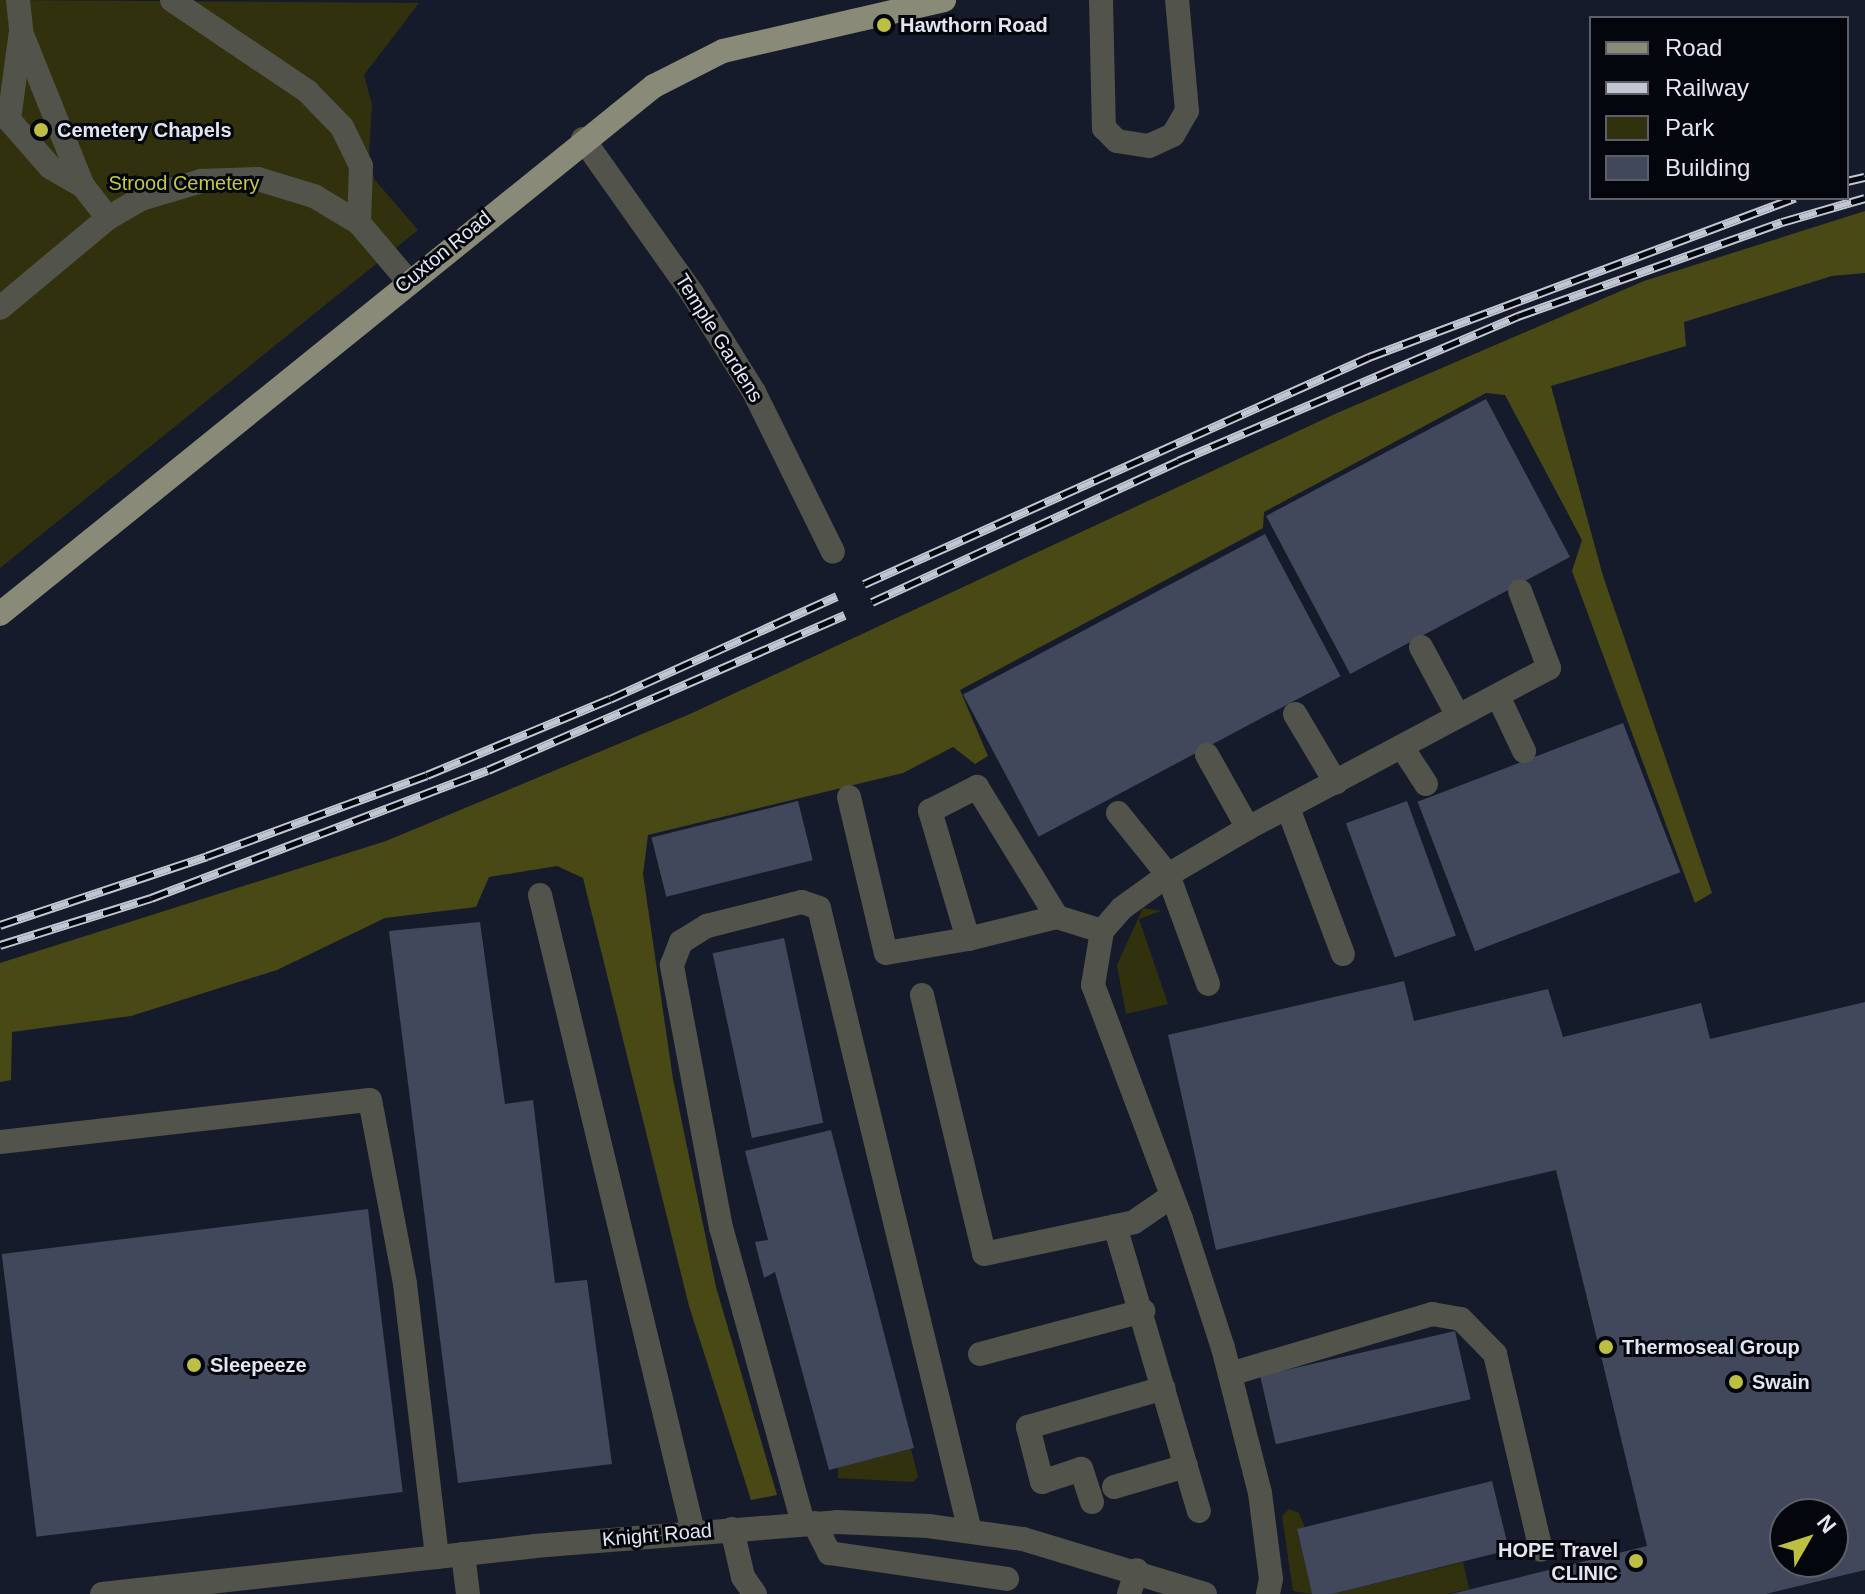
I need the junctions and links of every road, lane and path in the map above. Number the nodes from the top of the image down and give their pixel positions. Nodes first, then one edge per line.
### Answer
1 (18, 0) edge
2 (172, 0) edge
3 (944, 0) edge
4 (1101, 0) edge
5 (1177, 0) edge
6 (21, 31) junction
7 (583, 139) junction
8 (83, 186) junction
9 (108, 218) junction
10 (359, 223) junction
11 (408, 281) junction
12 (0, 308) edge
13 (833, 552) dead end
14 (1520, 591) dead end
15 (0, 614) edge
16 (1421, 647) dead end
17 (1498, 696) junction
18 (1295, 714) dead end
19 (1458, 716) junction
20 (1402, 747) junction
21 (1524, 751) dead end
22 (1207, 755) dead end
23 (1336, 783) junction
24 (1426, 784) dead end
25 (849, 797) dead end
26 (1288, 808) junction
27 (1118, 813) dead end
28 (1248, 828) junction
29 (1168, 875) junction
30 (540, 895) dead end
31 (1057, 917) junction
32 (1102, 931) junction
33 (968, 939) junction
34 (1343, 954) dead end
35 (1208, 984) dead end
36 (922, 995) dead end
37 (0, 1142) edge
38 (1172, 1196) junction
39 (1115, 1226) junction
40 (1143, 1311) junction
41 (980, 1354) dead end
42 (1230, 1374) junction
43 (1164, 1388) junction
44 (1186, 1466) junction
45 (1114, 1487) dead end
46 (1092, 1502) dead end
47 (1199, 1511) dead end
48 (808, 1523) junction
49 (732, 1529) junction
50 (970, 1531) junction
51 (693, 1532) junction
52 (998, 1535) junction
53 (1541, 1550) dead end
54 (463, 1554) junction
55 (437, 1557) junction
56 (1137, 1570) junction
57 (1007, 1586) edge
58 (208, 1588) edge
59 (102, 1594) edge
60 (468, 1594) edge
61 (755, 1594) edge
62 (1129, 1594) edge
63 (1205, 1594) edge
64 (1268, 1594) edge

1 - 6 street
2 - 10 street
3 - 7 main road, Cuxton Road
4 - 5 street
6 - 8 street
6 - 8 street
7 - 11 main road, Cuxton Road
7 - 13 street, Temple Gardens
8 - 9 street
9 - 10 street
9 - 12 street
10 - 11 street
11 - 15 main road, Cuxton Road
14 - 17 street
16 - 19 street
17 - 19 street
17 - 21 street
18 - 23 street
19 - 20 street
20 - 23 street
20 - 24 street
22 - 28 street
23 - 26 street
25 - 33 street
26 - 28 street
26 - 34 street
27 - 29 street
28 - 29 street
29 - 32 street
29 - 35 street
30 - 51 street
31 - 32 street
31 - 33 street
31 - 33 street
32 - 38 street
36 - 39 street
37 - 55 street
38 - 39 street
38 - 42 street
39 - 40 street
40 - 41 street
40 - 43 street
42 - 53 street
42 - 64 street
43 - 44 street
43 - 46 street
44 - 45 street
44 - 47 street
48 - 49 street, Knight Road
48 - 50 street, Knight Road
48 - 50 street
48 - 57 street
49 - 51 street, Knight Road
49 - 61 street
50 - 52 street, Knight Road
51 - 54 street, Knight Road
52 - 56 street, Knight Road
52 - 57 street
54 - 55 street, Knight Road
54 - 60 street
55 - 58 street, Knight Road
56 - 62 street
56 - 63 street, Knight Road
58 - 59 street, Knight Road

